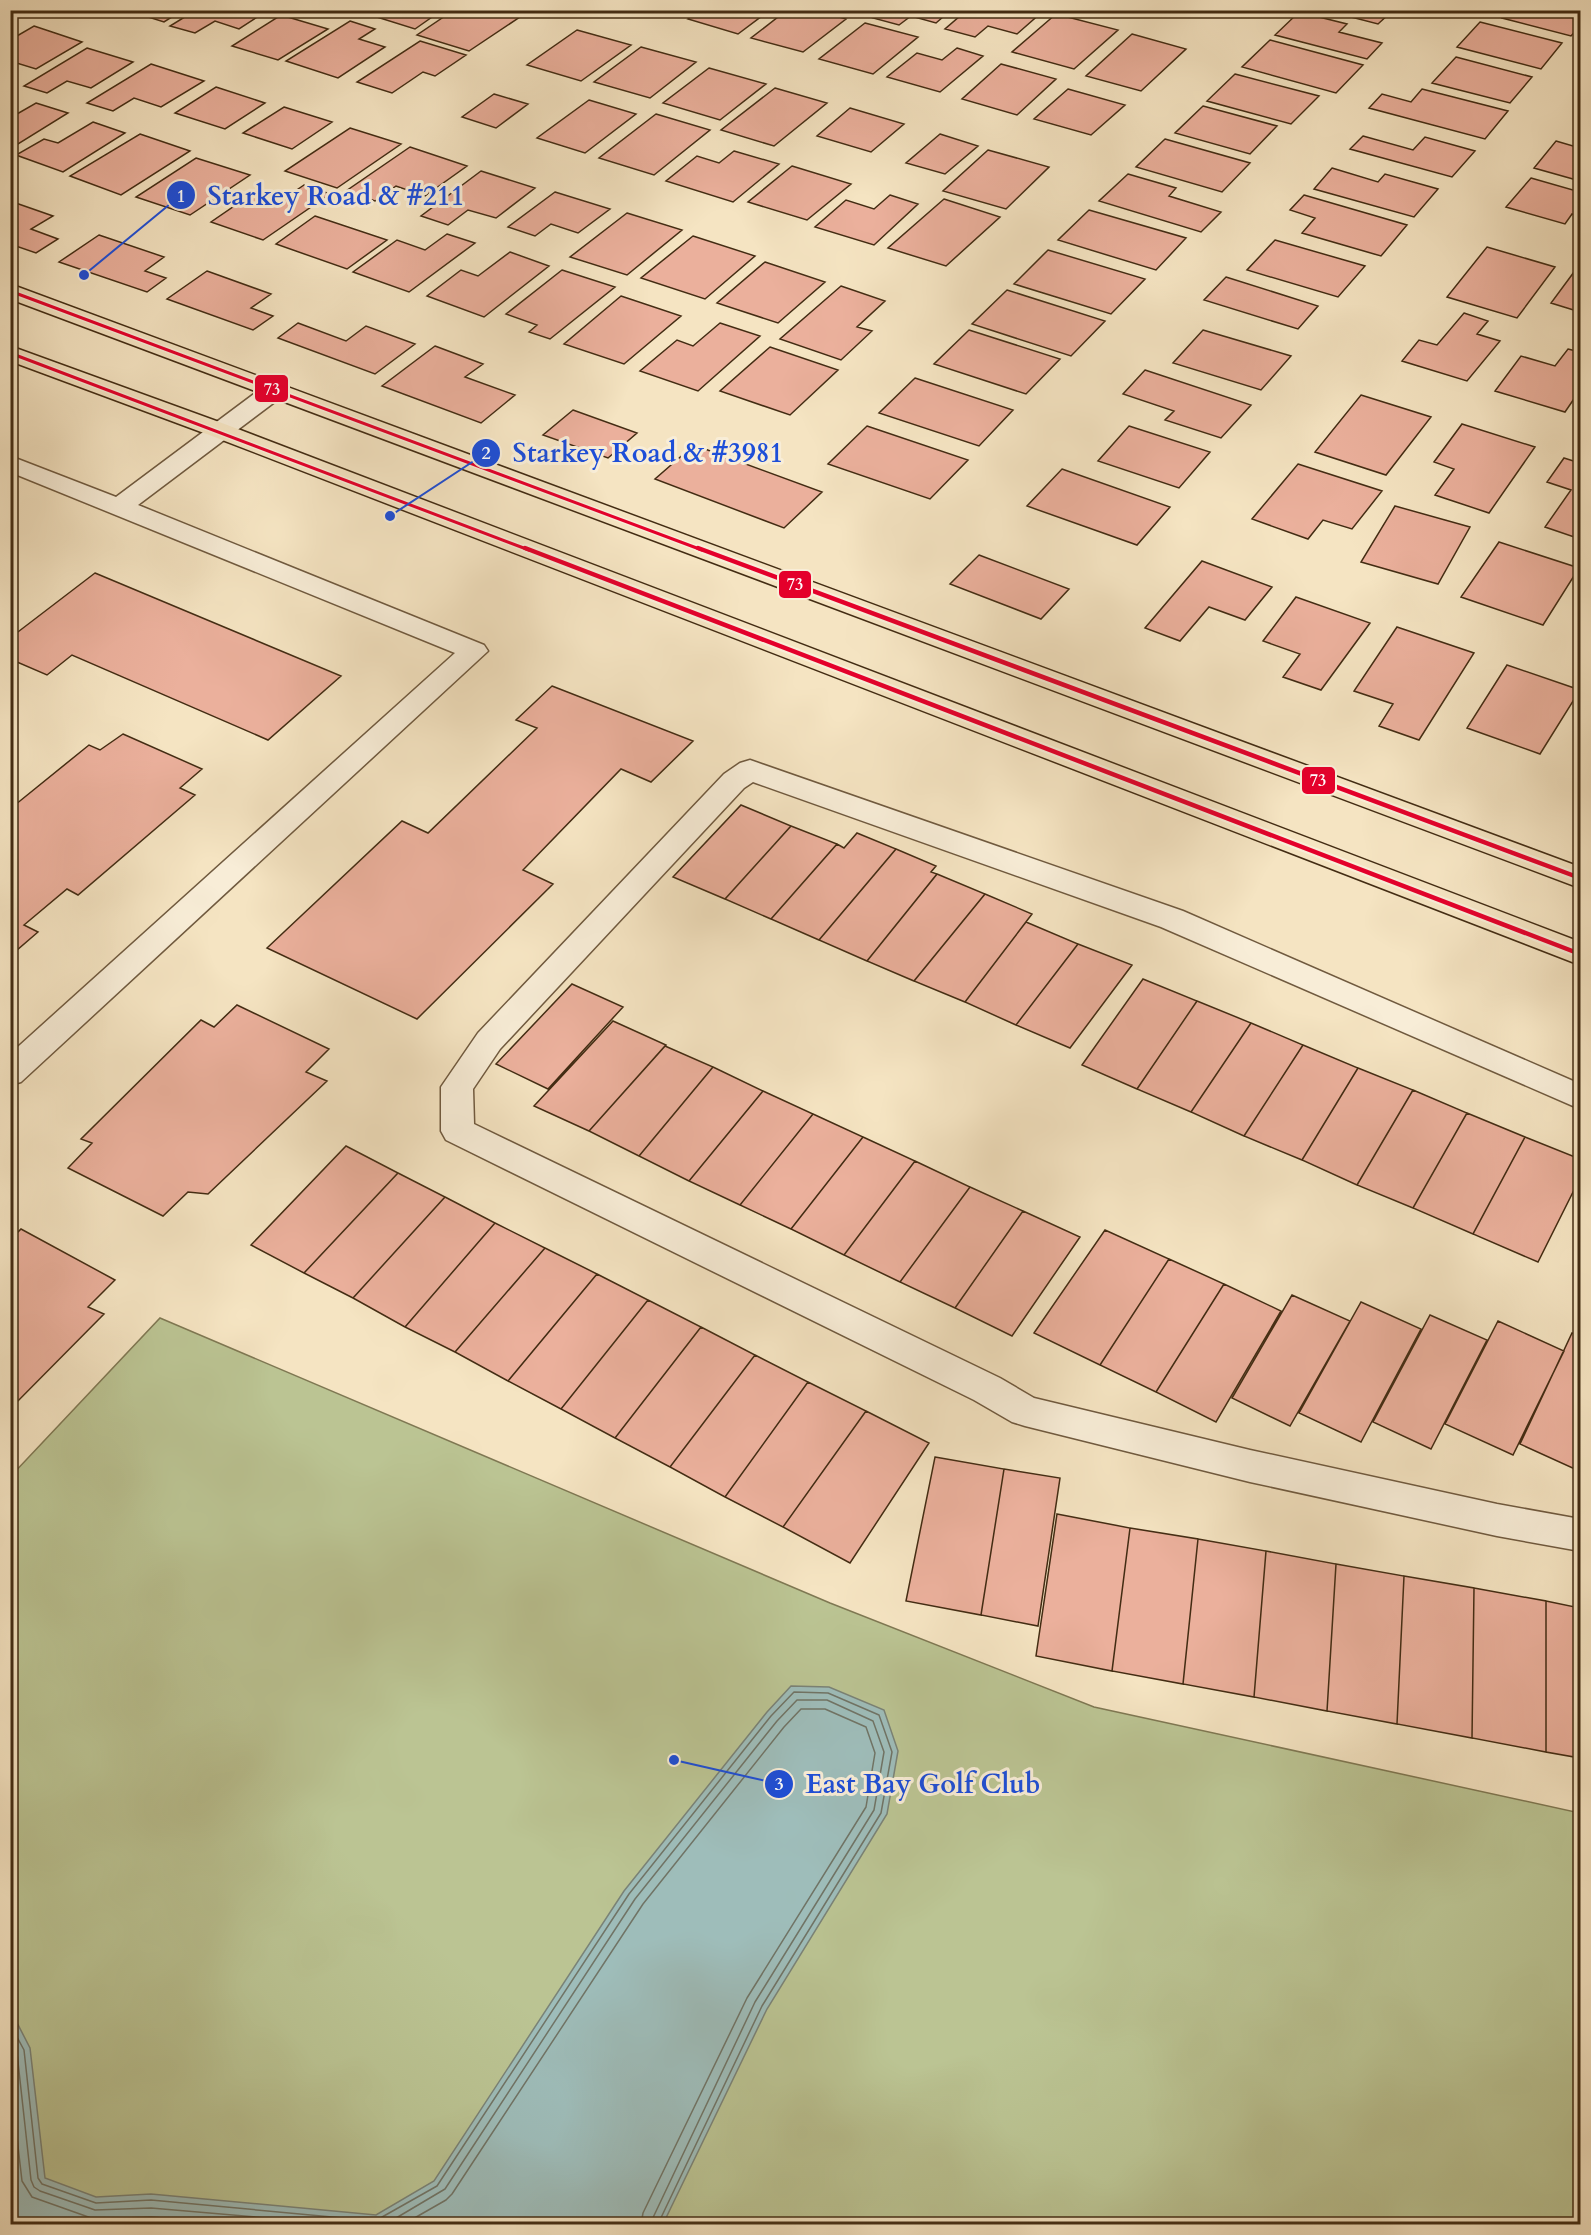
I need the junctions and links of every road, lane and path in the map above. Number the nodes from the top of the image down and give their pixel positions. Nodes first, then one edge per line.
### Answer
1 (10, 291) edge
2 (10, 353) edge
3 (275, 390) junction
4 (221, 431) junction
5 (10, 463) edge
6 (119, 507) junction
7 (1581, 878) edge
8 (1581, 954) edge
9 (10, 1073) edge
10 (1581, 1097) edge
11 (1581, 1536) edge

1 - 3 main road
2 - 4 main road
3 - 4 lane
3 - 7 main road
4 - 6 lane
4 - 8 main road
5 - 6 lane
6 - 9 lane
10 - 11 lane

